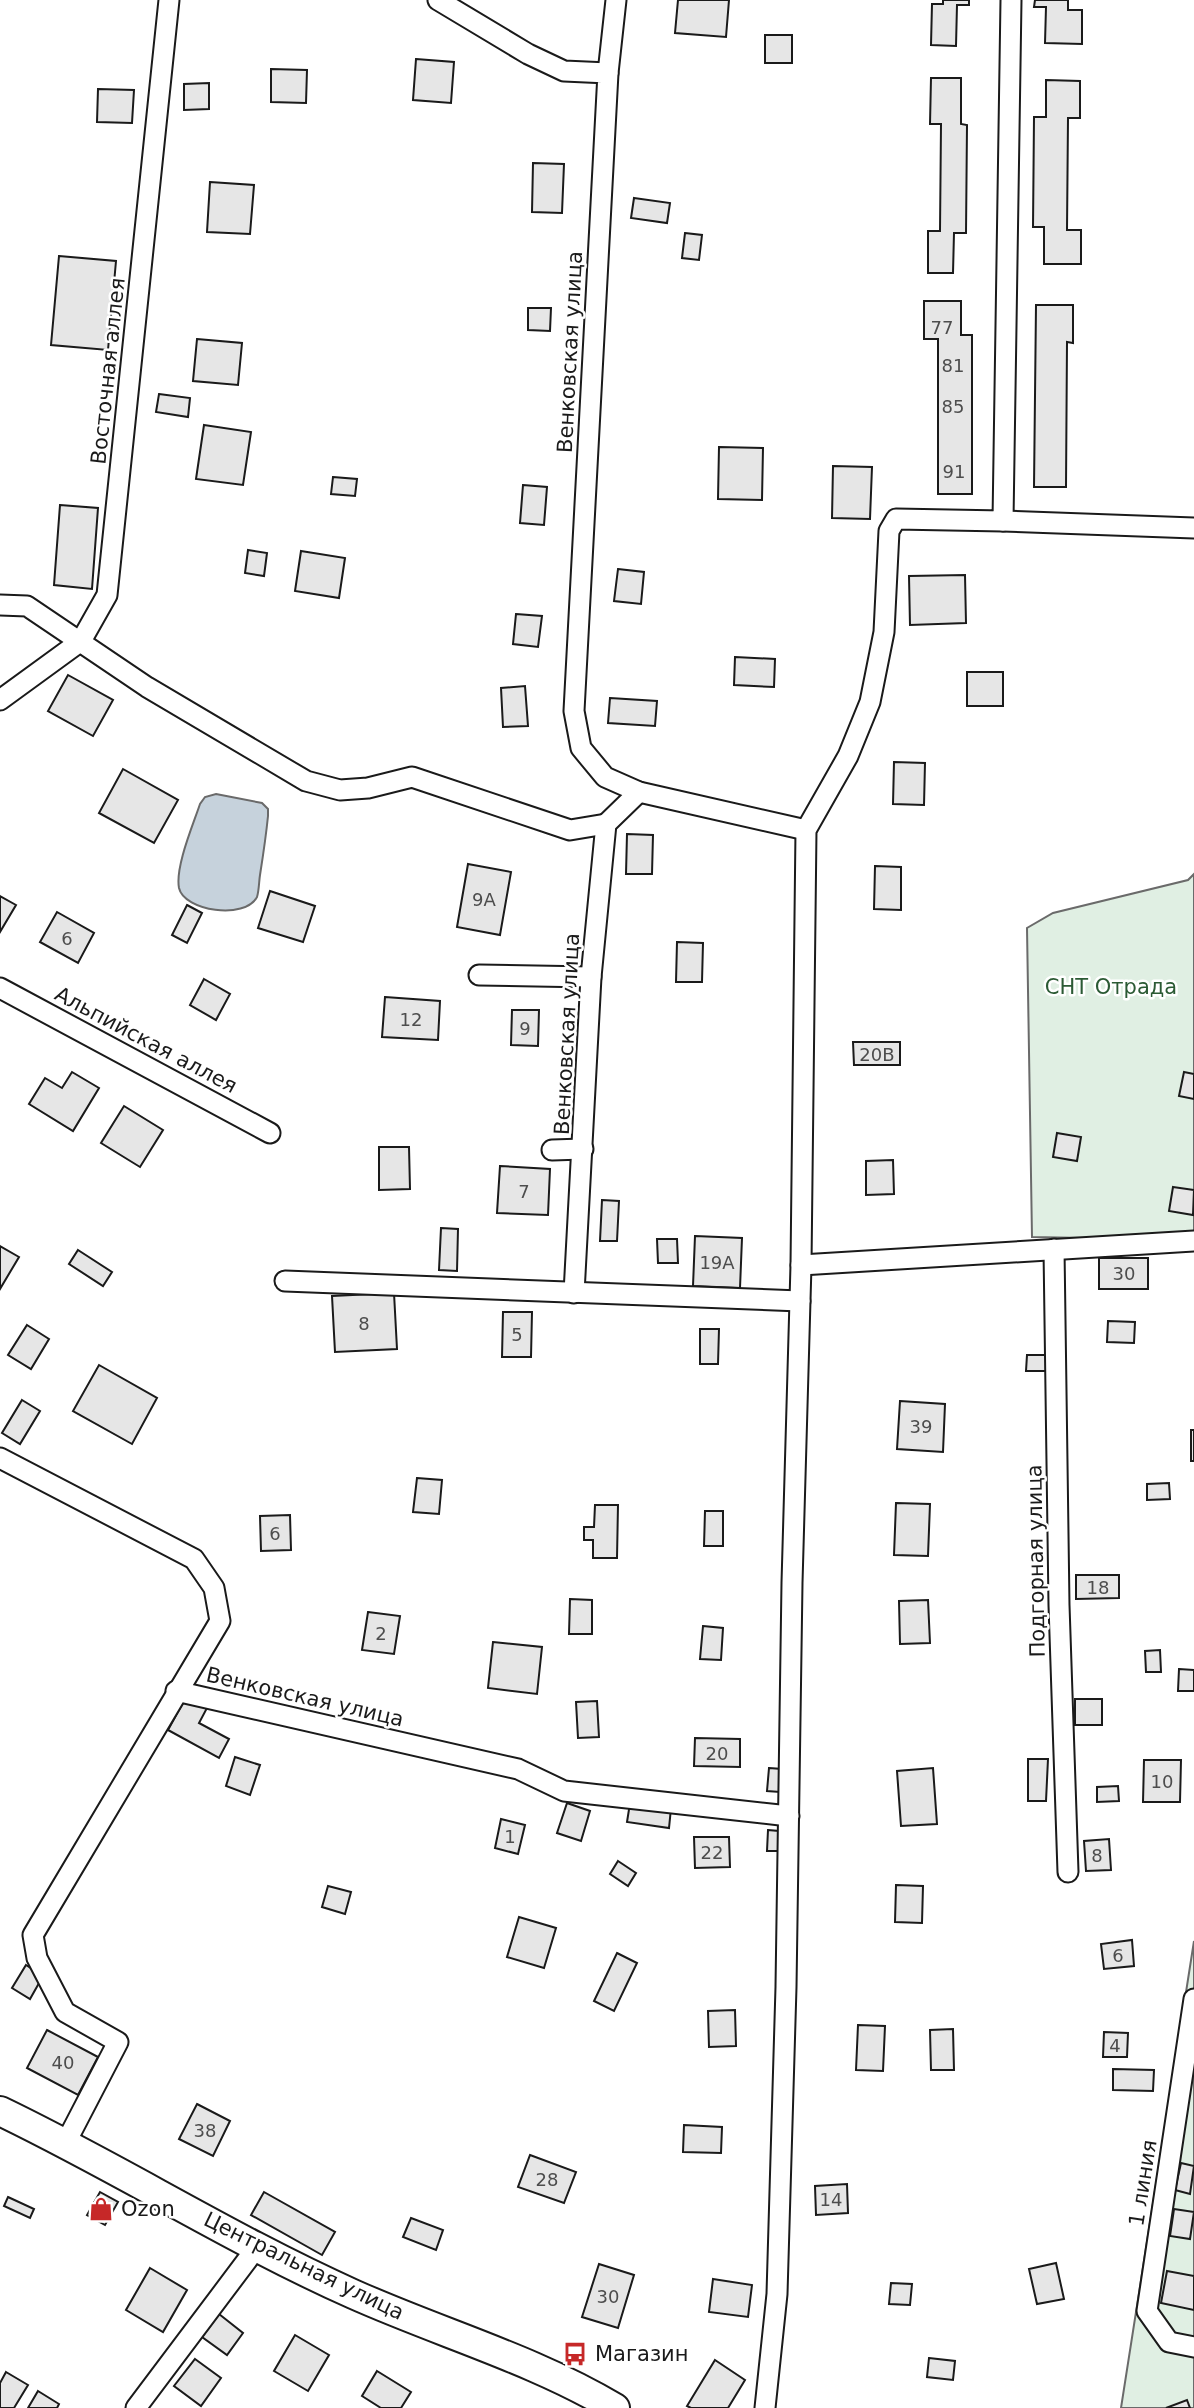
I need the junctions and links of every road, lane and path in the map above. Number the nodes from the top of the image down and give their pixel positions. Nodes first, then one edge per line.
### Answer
1 (169, 0) edge
2 (438, 0) edge
3 (616, 0) edge
4 (1011, 0) edge
5 (608, 73) junction
6 (1003, 521) junction
7 (1194, 528) edge
8 (0, 605) edge
9 (81, 641) junction
10 (0, 700) edge
11 (639, 792) junction
12 (606, 824) junction
13 (806, 830) junction
14 (479, 975) dead end
15 (592, 977) junction
16 (0, 988) edge
17 (270, 1133) dead end
18 (583, 1149) junction
19 (552, 1150) dead end
20 (1194, 1241) edge
21 (1054, 1249) junction
22 (801, 1265) junction
23 (285, 1282) dead end
24 (574, 1293) junction
25 (800, 1301) junction
26 (0, 1458) edge
27 (176, 1691) junction
28 (789, 1816) junction
29 (1068, 1872) dead end
30 (1194, 1999) edge
31 (0, 2111) edge
32 (65, 2144) junction
33 (257, 2247) junction
34 (1194, 2347) edge
35 (136, 2408) edge
36 (615, 2408) edge
37 (765, 2408) edge

1 - 9 street, Восточная аллея
2 - 5 street
3 - 5 street, Венковская улица
4 - 6 street
5 - 11 street, Венковская улица
6 - 7 street
6 - 13 street
8 - 9 street
9 - 10 street, Восточная аллея
9 - 12 street
11 - 12 street
11 - 13 street, Венковская улица
12 - 15 street, Венковская улица
13 - 22 street
14 - 15 street
15 - 18 street, Венковская улица
16 - 17 street, Альпийская аллея
18 - 19 street
18 - 24 street, Венковская улица
20 - 21 street
21 - 22 street
21 - 29 street, Подгорная улица
22 - 25 street
23 - 24 street
24 - 25 street
25 - 28 street
26 - 27 street
27 - 28 street, Венковская улица
27 - 32 street, Венковская улица
28 - 37 street
30 - 34 street, 1 линия
31 - 32 main road, Центральная улица
32 - 33 main road, Центральная улица
33 - 35 street
33 - 36 main road, Центральная улица

